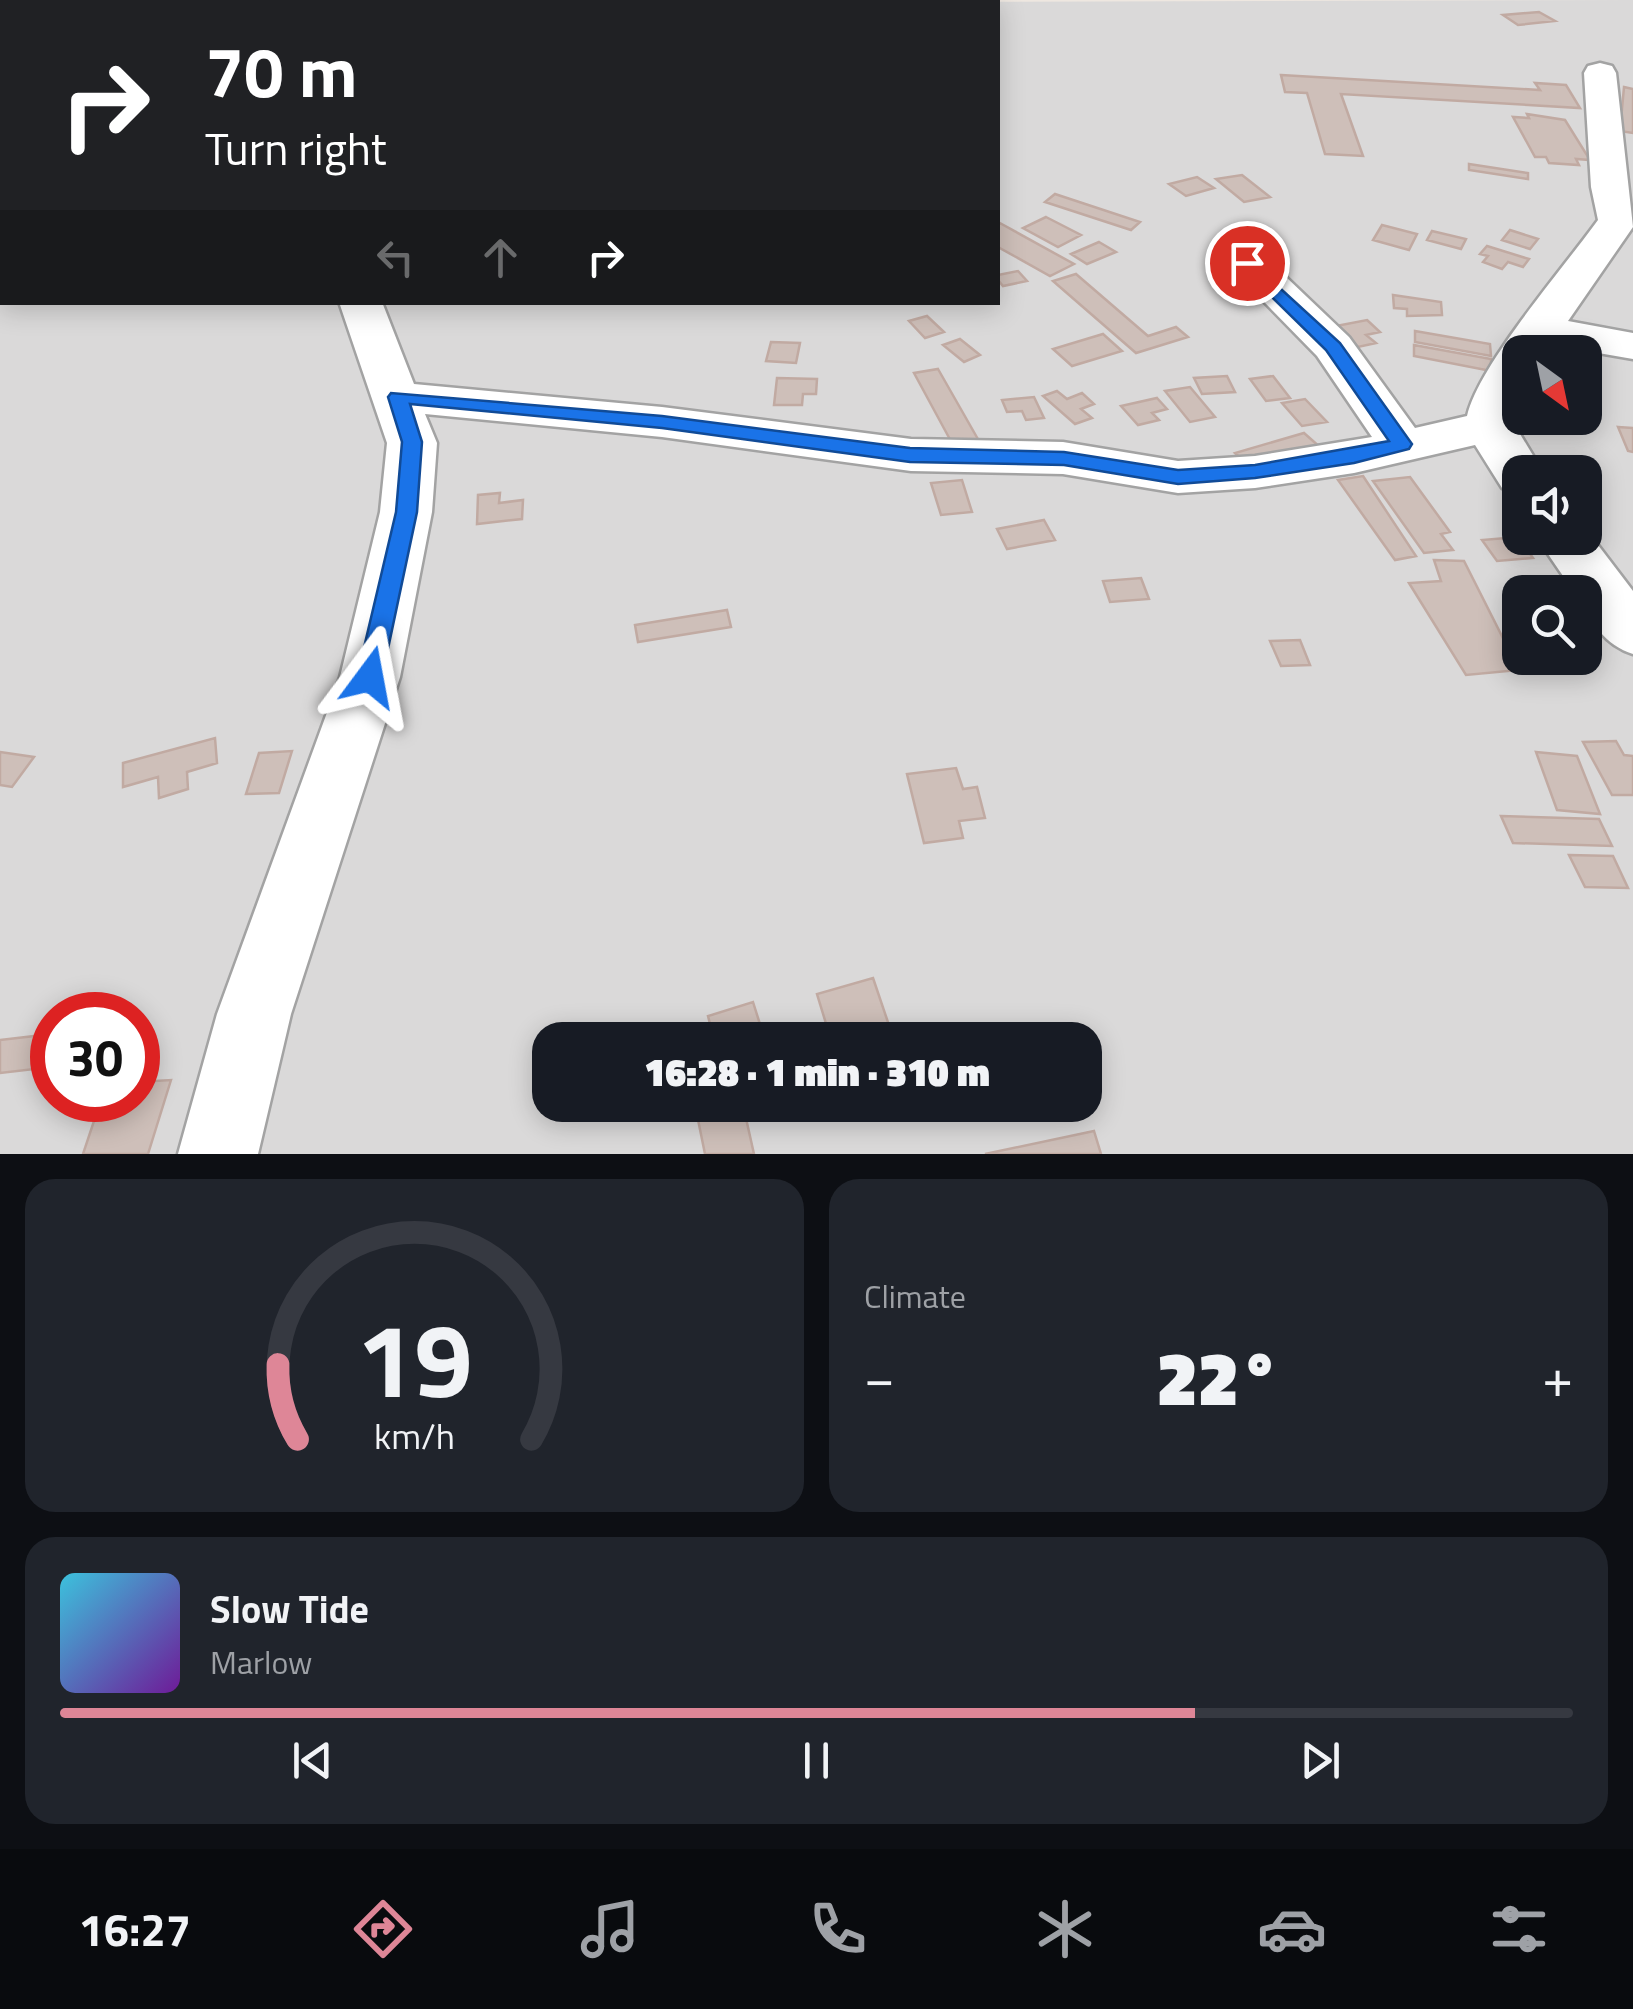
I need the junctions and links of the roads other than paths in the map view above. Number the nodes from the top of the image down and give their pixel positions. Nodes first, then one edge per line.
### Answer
1 (1600, 73) dead end
2 (1247, 263) dead end
3 (361, 305) edge
4 (1537, 335) edge
5 (1602, 346) edge
6 (1633, 346) edge
7 (1502, 387) edge
8 (398, 397) junction
9 (1490, 426) junction
10 (1402, 444) junction
11 (1505, 455) edge
12 (1576, 555) edge
13 (1633, 633) edge
14 (218, 1154) edge

1 - 4 street
2 - 10 street
3 - 8 street
5 - 6 street
7 - 9 street
8 - 10 street
8 - 14 street
9 - 10 street
9 - 11 street
12 - 13 street

